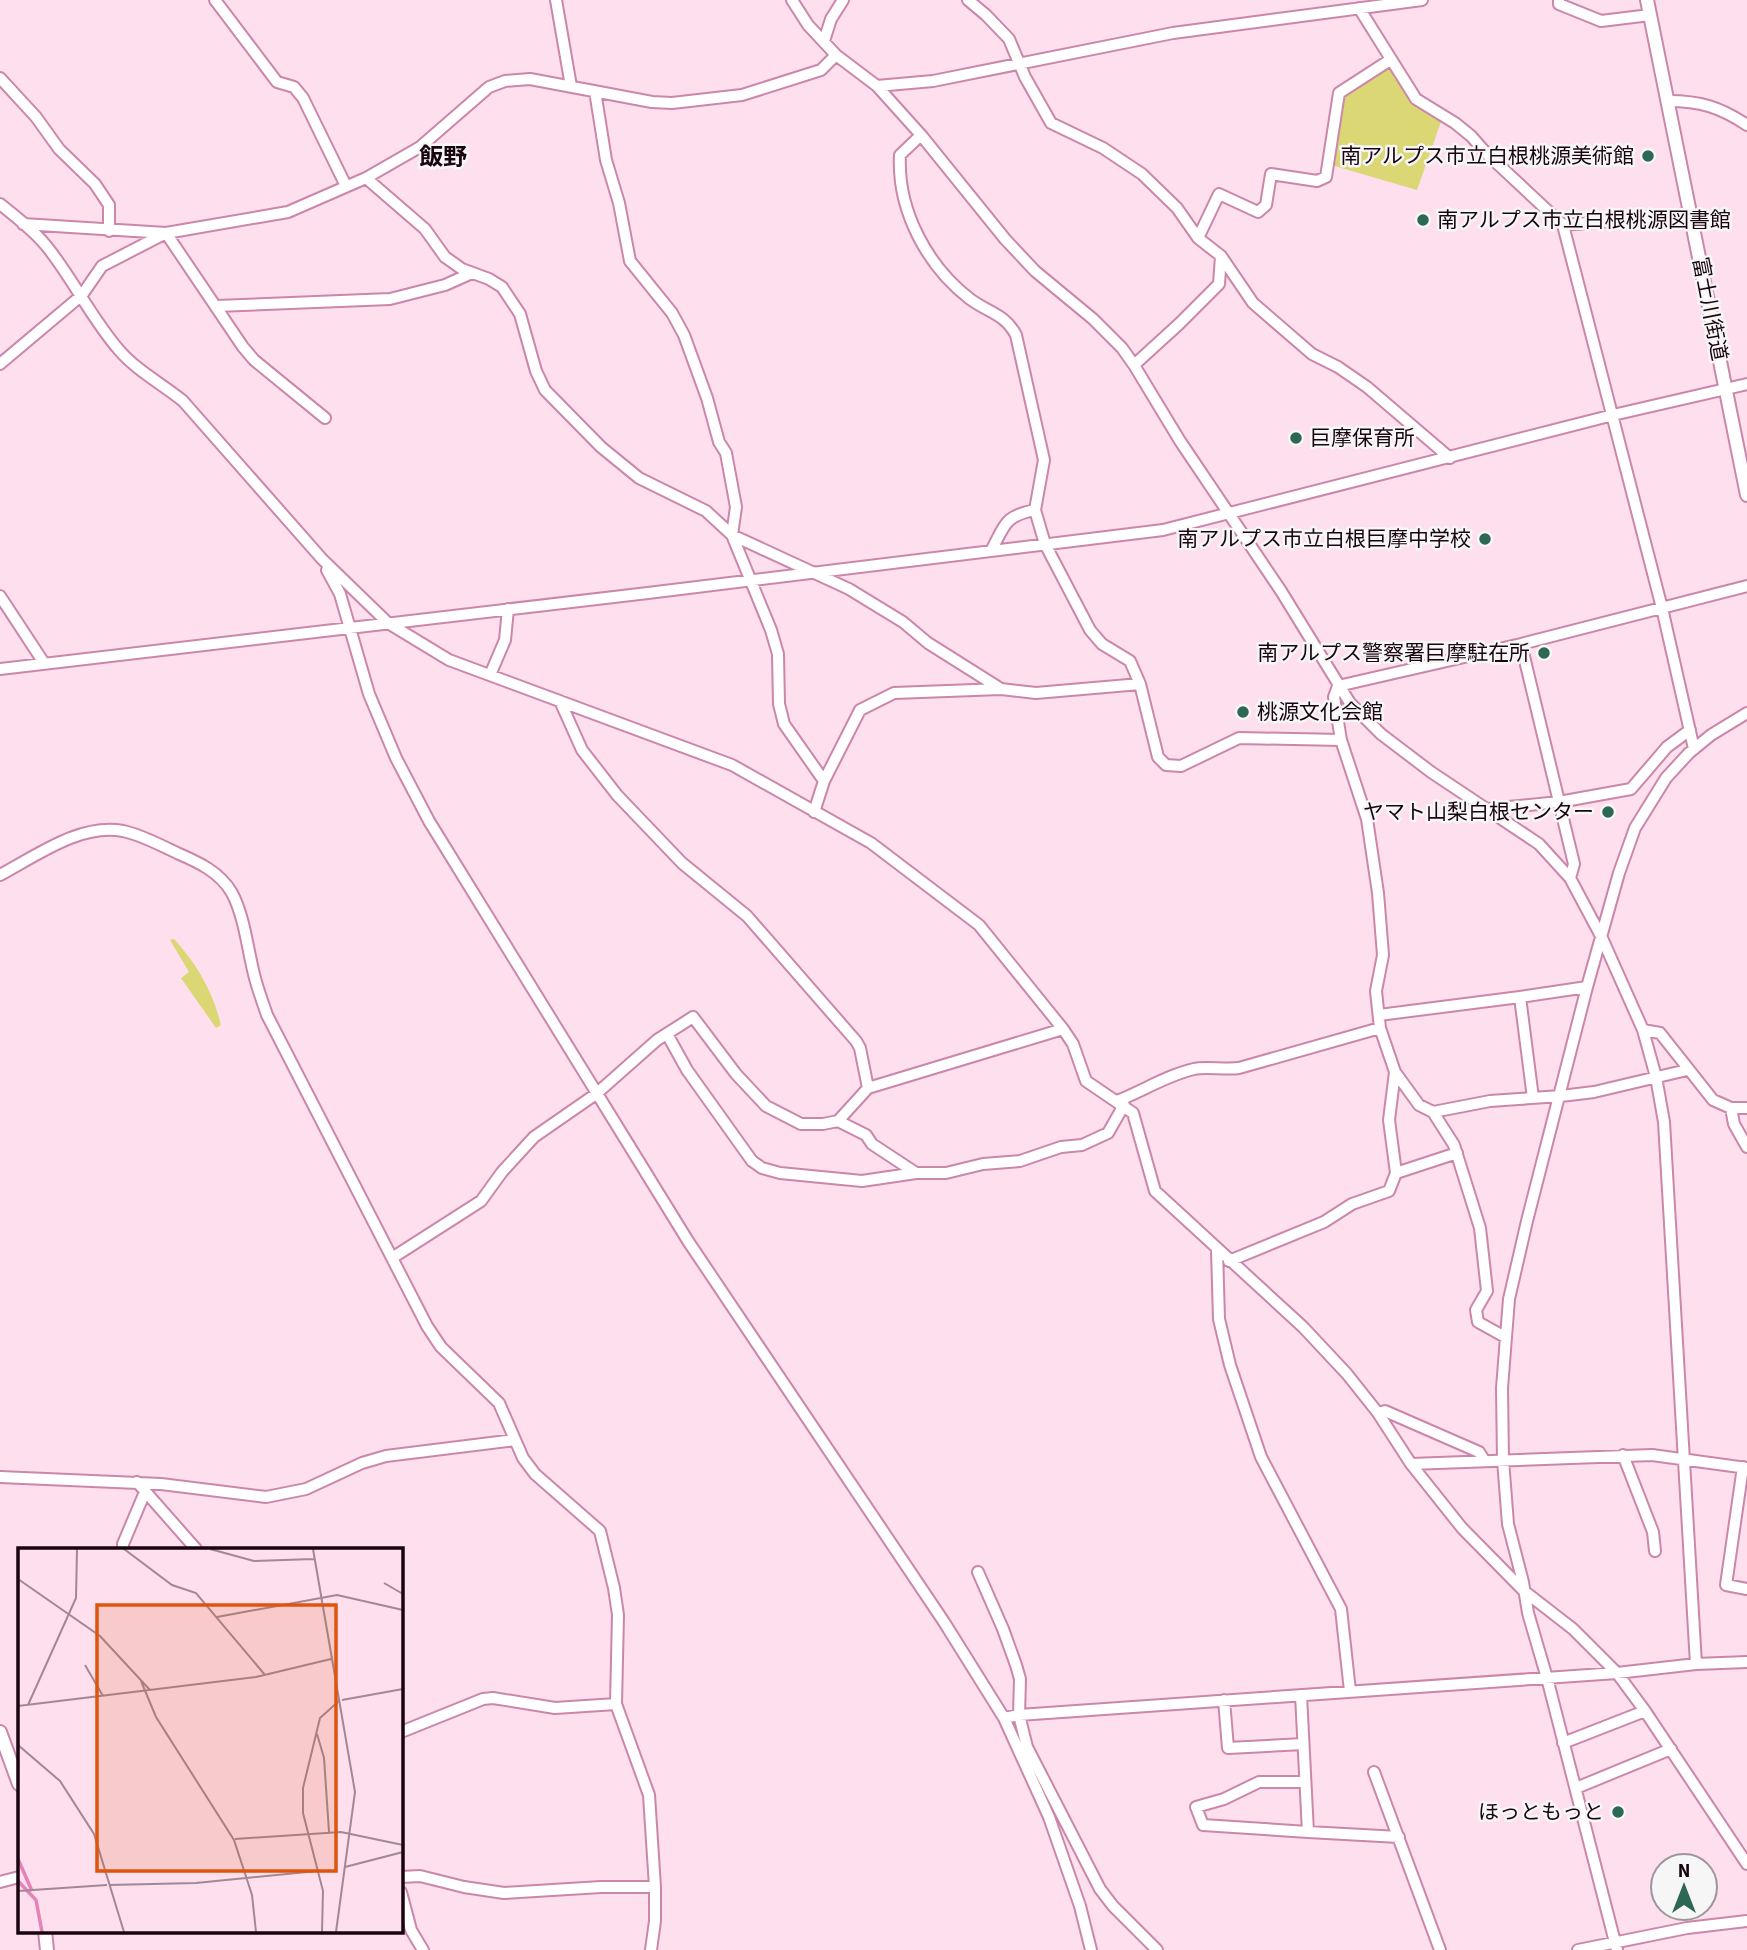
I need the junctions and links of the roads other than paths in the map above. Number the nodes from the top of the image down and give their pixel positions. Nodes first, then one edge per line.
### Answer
1 (215, 0) edge
2 (556, 0) edge
3 (792, 0) edge
4 (843, 0) edge
5 (968, 0) edge
6 (1422, 0) edge
7 (1559, 0) edge
8 (1647, 0) edge
9 (1355, 6) edge
10 (1650, 15) junction
11 (824, 41) junction
12 (836, 55) junction
13 (1390, 60) junction
14 (1020, 63) junction
15 (0, 78) edge
16 (571, 86) junction
17 (877, 86) junction
18 (594, 91) junction
19 (1668, 101) junction
20 (1747, 125) edge
21 (921, 135) junction
22 (366, 178) junction
23 (346, 186) junction
24 (1, 206) edge
25 (1691, 214) junction
26 (23, 224) junction
27 (1563, 225) junction
28 (109, 230) junction
29 (166, 233) junction
30 (1198, 238) junction
31 (1221, 256) junction
32 (472, 273) junction
33 (82, 295) junction
34 (216, 306) junction
35 (0, 365) edge
36 (1134, 365) junction
37 (1747, 384) edge
38 (1726, 388) junction
39 (1613, 415) junction
40 (325, 418) dead end
41 (1450, 458) junction
42 (1747, 495) edge
43 (1035, 510) junction
44 (1229, 515) junction
45 (732, 535) junction
46 (1045, 544) junction
47 (990, 551) junction
48 (322, 559) junction
49 (816, 572) junction
50 (751, 581) junction
51 (1747, 586) edge
52 (0, 596) edge
53 (1662, 608) junction
54 (508, 609) junction
55 (388, 623) junction
56 (348, 627) junction
57 (1521, 644) junction
58 (44, 663) junction
59 (0, 669) edge
60 (490, 675) junction
61 (1140, 684) junction
62 (1338, 686) junction
63 (1001, 689) junction
64 (560, 701) junction
65 (1747, 713) edge
66 (1689, 730) junction
67 (1340, 740) junction
68 (1694, 749) junction
69 (824, 781) junction
70 (1559, 802) junction
71 (1488, 809) junction
72 (814, 812) junction
73 (0, 875) edge
74 (1570, 878) junction
75 (1602, 937) junction
76 (1587, 987) junction
77 (1520, 997) junction
78 (1379, 1015) junction
79 (1380, 1028) junction
80 (1063, 1029) junction
81 (1643, 1030) junction
82 (667, 1034) junction
83 (1687, 1070) junction
84 (1395, 1072) junction
85 (1656, 1077) junction
86 (868, 1088) junction
87 (596, 1094) junction
88 (1561, 1096) junction
89 (1533, 1098) junction
90 (1120, 1103) junction
91 (1731, 1108) junction
92 (1747, 1108) edge
93 (1433, 1112) junction
94 (838, 1121) junction
95 (1747, 1147) edge
96 (1457, 1153) junction
97 (916, 1173) junction
98 (1396, 1173) junction
99 (1217, 1250) junction
100 (392, 1258) junction
101 (1229, 1261) junction
102 (1506, 1337) junction
103 (1378, 1413) junction
104 (515, 1440) junction
105 (1623, 1455) junction
106 (1683, 1458) junction
107 (1484, 1460) junction
108 (1503, 1460) junction
109 (1411, 1464) junction
110 (1745, 1467) edge
111 (0, 1477) edge
112 (137, 1482) junction
113 (145, 1492) junction
114 (123, 1548) edge
115 (195, 1548) edge
116 (1654, 1551) dead end
117 (978, 1572) dead end
118 (1747, 1589) edge
119 (1524, 1591) junction
120 (1747, 1662) edge
121 (1696, 1664) junction
122 (1617, 1673) junction
123 (1547, 1678) junction
124 (1350, 1691) junction
125 (1301, 1695) junction
126 (1224, 1700) junction
127 (616, 1704) junction
128 (1646, 1711) junction
129 (1019, 1715) junction
130 (1004, 1718) junction
131 (0, 1732) edge
132 (402, 1732) edge
133 (1563, 1743) junction
134 (1303, 1744) junction
135 (1671, 1749) junction
136 (1374, 1772) dead end
137 (18, 1781) edge
138 (1305, 1782) junction
139 (1576, 1788) junction
140 (1308, 1832) junction
141 (1399, 1838) junction
142 (1747, 1864) edge
143 (18, 1877) edge
144 (402, 1877) edge
145 (0, 1882) edge
146 (655, 1887) junction
147 (402, 1896) edge
148 (1747, 1921) edge
149 (45, 1932) edge
150 (1616, 1947) edge
151 (47, 1950) edge
152 (423, 1950) edge
153 (651, 1950) edge
154 (1091, 1950) edge
155 (1157, 1950) edge
156 (1440, 1950) edge
157 (1578, 1950) edge

1 - 23 street
2 - 16 street
3 - 11 street
4 - 11 street
5 - 14 street
6 - 9 street
7 - 10 street
8 - 10 main road, 富士川街道
9 - 13 street
9 - 14 street
10 - 19 main road, 富士川街道
11 - 12 street
12 - 17 street
12 - 18 street
13 - 27 street
13 - 30 street
14 - 17 street
14 - 30 street
15 - 28 street
16 - 18 street
16 - 22 street
17 - 21 street
18 - 45 street
19 - 20 street
19 - 25 main road, 富士川街道
21 - 36 street
21 - 43 street
22 - 23 street
22 - 32 street
23 - 29 street
24 - 26 street
25 - 27 street
25 - 38 main road, 富士川街道
26 - 28 street
26 - 33 street
27 - 39 street
28 - 29 street
29 - 33 street
29 - 34 street
30 - 31 street
31 - 36 street
31 - 41 street
32 - 34 street
32 - 45 street
33 - 35 street
33 - 48 street
34 - 40 street
36 - 44 street
37 - 38 street
38 - 39 street
38 - 42 main road, 富士川街道
39 - 41 street
39 - 53 street
41 - 44 street
43 - 46 street
43 - 47 street
44 - 46 street
44 - 62 street
45 - 49 street
45 - 50 street
46 - 47 street
46 - 61 street
47 - 49 street
48 - 55 street
48 - 56 street
49 - 50 street
49 - 63 street
50 - 54 street
50 - 69 street
51 - 53 street
52 - 58 street
53 - 57 street
53 - 66 street
54 - 55 street
54 - 60 street
55 - 56 street
55 - 60 street
56 - 58 street
56 - 87 street
57 - 62 street
57 - 70 street
58 - 59 street
60 - 64 street
61 - 63 street
61 - 67 street
62 - 67 street
62 - 71 street
63 - 69 street
64 - 72 street
64 - 86 street
65 - 68 street
66 - 68 street
66 - 70 street
67 - 78 street
68 - 75 street
69 - 72 street
70 - 71 street
70 - 74 street
71 - 74 street
72 - 80 street
73 - 100 street
74 - 75 street
75 - 76 street
75 - 81 street
76 - 77 street
76 - 88 street
77 - 78 street
77 - 89 street
78 - 79 street
79 - 84 street
79 - 90 street
80 - 86 street
80 - 90 street
81 - 83 street
81 - 85 street
82 - 87 street
82 - 94 street
82 - 97 street
83 - 85 street
83 - 91 street
84 - 93 street
84 - 98 street
85 - 88 street
85 - 106 street
86 - 94 street
87 - 100 street
87 - 130 street
88 - 89 street
88 - 102 street
89 - 93 street
90 - 97 street
90 - 99 street
91 - 92 street
91 - 95 street
93 - 96 street
94 - 97 street
96 - 98 street
96 - 102 street
98 - 101 street
99 - 101 street
99 - 124 street
100 - 104 street
101 - 103 street
102 - 108 street
103 - 107 street
103 - 109 street
104 - 112 street
104 - 127 street
105 - 106 street
105 - 108 street
105 - 116 street
106 - 110 street
106 - 121 street
107 - 108 street
107 - 109 street
108 - 119 street
109 - 119 street
110 - 118 street
111 - 112 street
112 - 113 street
113 - 114 street
113 - 115 street
117 - 129 street
119 - 122 street
119 - 123 street
120 - 121 street
121 - 122 street
122 - 123 street
122 - 128 street
123 - 124 street
123 - 133 street
124 - 125 street
125 - 126 street
125 - 134 street
126 - 129 street
126 - 134 street
127 - 132 street
127 - 146 street
128 - 133 street
128 - 135 street
129 - 130 street
129 - 155 street
130 - 154 street
131 - 137 main road
133 - 139 street
134 - 138 street
135 - 139 street
135 - 142 street
136 - 141 street
138 - 140 street
138 - 140 street
139 - 150 street
140 - 141 street
141 - 156 street
143 - 145 street
144 - 146 street
146 - 153 street
147 - 152 street
148 - 150 street
149 - 151 main road
150 - 157 street

